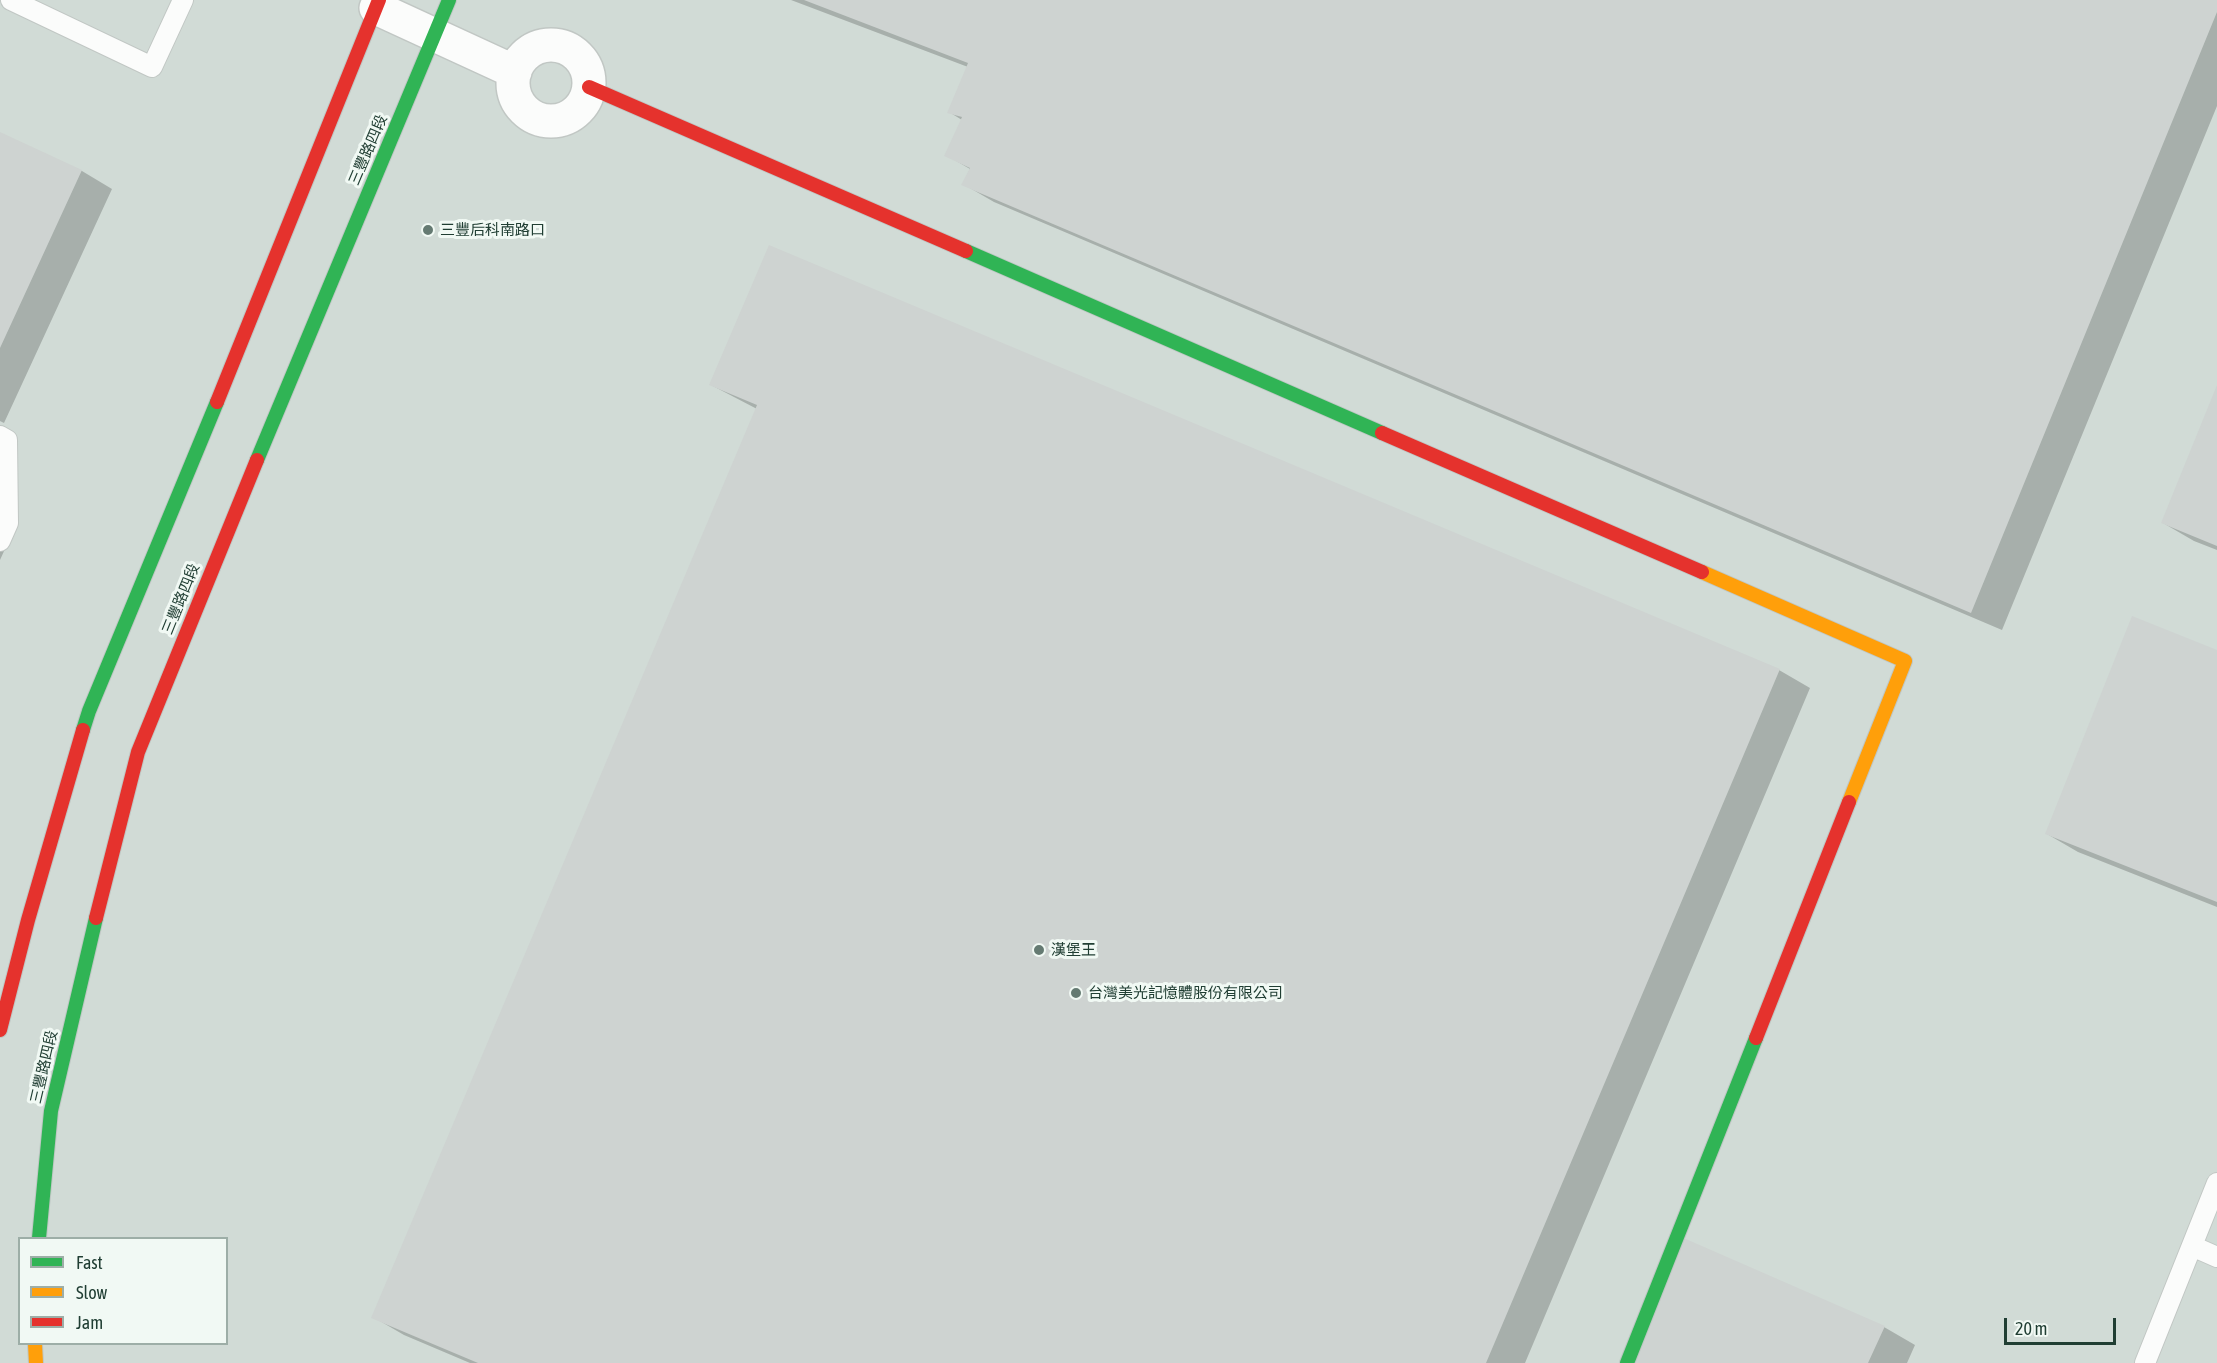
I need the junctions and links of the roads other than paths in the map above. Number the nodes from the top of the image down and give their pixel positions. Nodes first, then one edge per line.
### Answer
1 (10, 0) edge
2 (183, 0) edge
3 (449, 0) edge
4 (377, 4) edge
5 (434, 35) junction
6 (515, 72) junction
7 (589, 87) junction
8 (0, 436) edge
9 (0, 541) edge
10 (0, 1030) edge
11 (2217, 1183) edge
12 (39, 1237) edge
13 (2192, 1246) junction
14 (2217, 1257) edge
15 (35, 1345) edge
16 (36, 1363) edge
17 (1627, 1363) edge
18 (2145, 1363) edge

1 - 2 lane
3 - 5 main road, 三豐路四段
4 - 5 street
4 - 10 main road
5 - 6 street
5 - 12 main road, 三豐路四段
6 - 7 street
6 - 7 street
7 - 17 main road
8 - 9 lane
11 - 13 lane
13 - 14 lane
13 - 18 lane
15 - 16 main road

